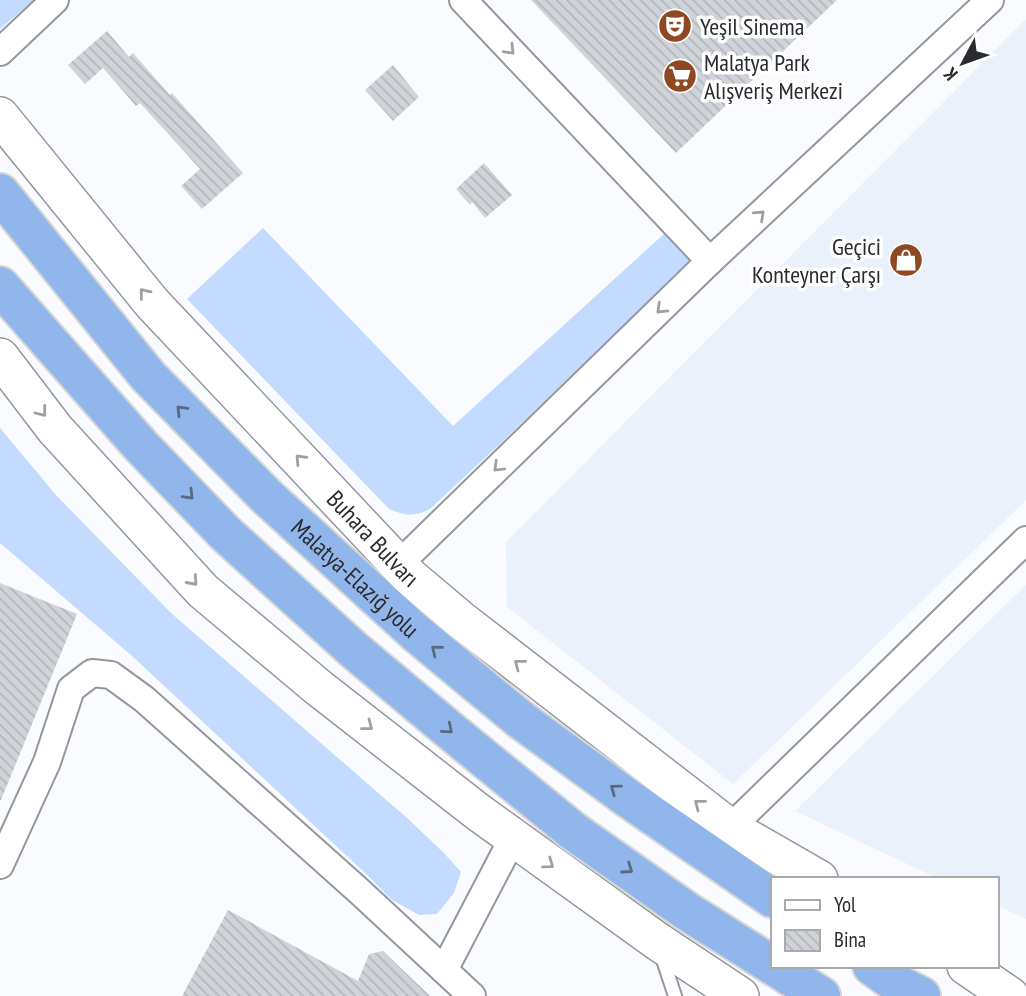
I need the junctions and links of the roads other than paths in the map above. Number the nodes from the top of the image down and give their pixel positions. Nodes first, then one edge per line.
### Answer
1 (55, 0) edge
2 (463, 0) edge
3 (990, 0) edge
4 (0, 52) edge
5 (0, 116) edge
6 (0, 193) edge
7 (710, 261) junction
8 (0, 286) edge
9 (0, 357) edge
10 (1026, 540) edge
11 (398, 565) junction
12 (730, 828) junction
13 (513, 838) junction
14 (0, 865) edge
15 (816, 877) edge
16 (771, 897) edge
17 (657, 941) junction
18 (771, 965) edge
19 (776, 968) edge
20 (875, 968) edge
21 (969, 968) edge
22 (444, 970) junction
23 (472, 996) edge
24 (675, 996) edge
25 (740, 996) edge
26 (821, 996) edge
27 (921, 996) edge
28 (1010, 996) edge

1 - 4 street
2 -> 7 street
7 -> 3 street
11 -> 5 main road, Buhara Bulvarı
16 -> 6 highway, Malatya-Elazığ yolu
7 -> 11 street
8 -> 18 highway
9 -> 13 main road
10 - 12 street
12 -> 11 main road, Buhara Bulvarı
12 - 15 main road, Buhara Bulvarı
13 -> 17 main road
13 - 22 street
14 - 22 street
17 - 24 lane
17 - 25 main road
19 - 26 highway
20 - 27 highway
21 - 28 main road
22 - 23 street

